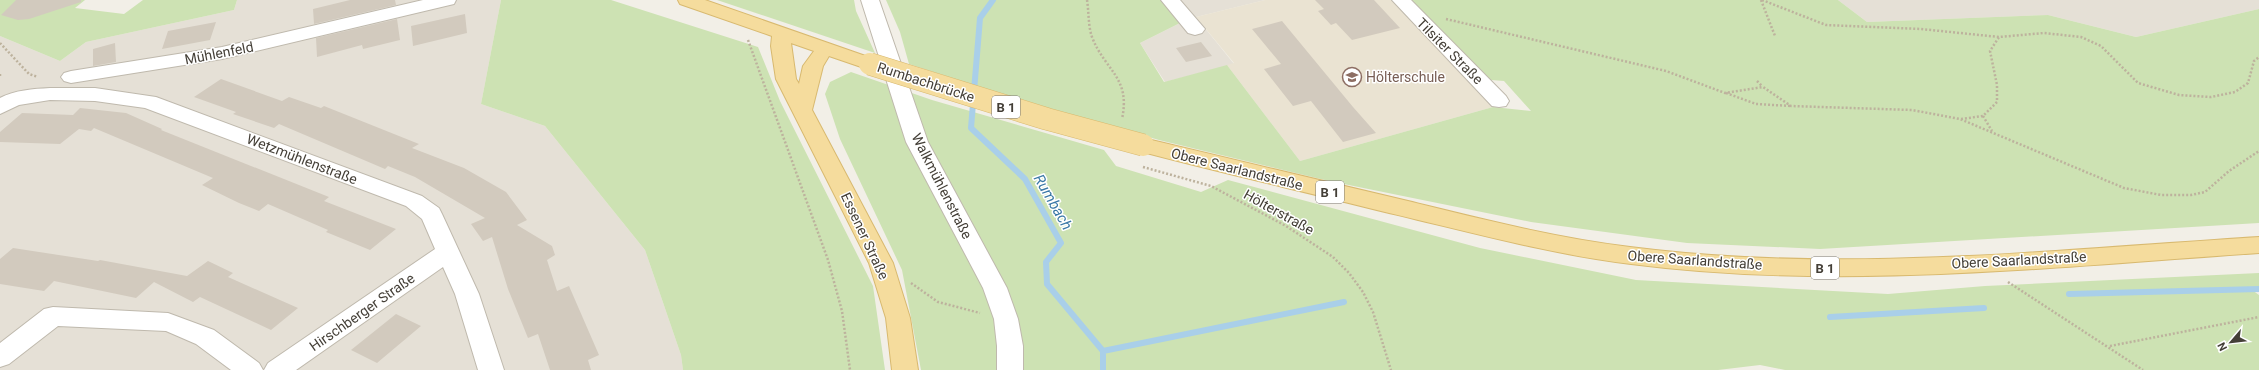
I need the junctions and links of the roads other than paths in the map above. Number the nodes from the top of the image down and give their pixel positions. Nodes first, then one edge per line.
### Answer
1 (447, 0) edge
2 (688, 0) edge
3 (870, 0) edge
4 (1170, 0) edge
5 (1406, 6) edge
6 (1195, 29) dead end
7 (782, 32) junction
8 (826, 47) junction
9 (71, 77) road end
10 (2, 101) edge
11 (1499, 101) dead end
12 (803, 109) junction
13 (1143, 145) joint
14 (2259, 245) edge
15 (446, 253) junction
16 (0, 357) edge
17 (250, 370) edge
18 (277, 370) edge
19 (491, 370) edge
20 (904, 370) edge
21 (1010, 370) edge

1 - 9 street, Mühlenfeld
2 - 7 main road, B 1
3 - 21 street, Walkmühlenstraße
4 - 6 street
5 - 11 street, Tilsiter Straße
7 - 8 main road, B 1
7 - 12 main road, Essener Straße
8 - 12 main road
8 - 13 main road, Rumbachbrücke / B 1, bridge
10 - 15 street, Wetzmühlenstraße
12 - 20 main road, Essener Straße
13 - 14 main road, Obere Saarlandstraße / B 1
15 - 18 street, Hirschberger Straße
15 - 19 street, Wetzmühlenstraße
16 - 17 street

